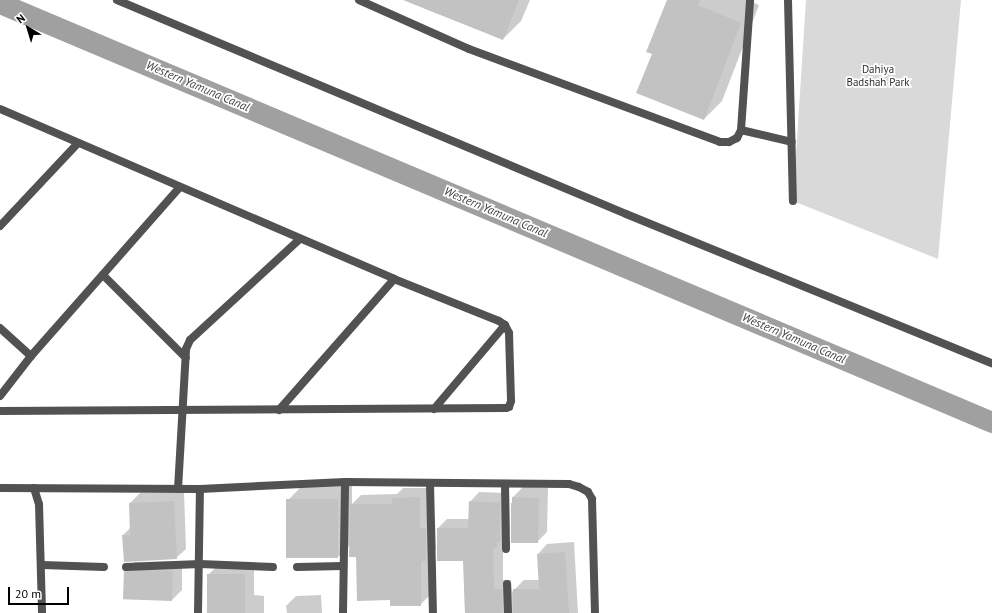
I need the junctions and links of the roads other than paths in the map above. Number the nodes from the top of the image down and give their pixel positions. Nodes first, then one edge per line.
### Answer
1 (117, 0) edge
2 (359, 0) edge
3 (750, 0) edge
4 (788, 0) edge
5 (0, 109) edge
6 (741, 130) junction
7 (78, 142) junction
8 (792, 142) junction
9 (180, 187) junction
10 (793, 201) dead end
11 (0, 226) edge
12 (300, 239) junction
13 (104, 275) junction
14 (394, 279) junction
15 (505, 325) junction
16 (0, 328) edge
17 (32, 356) junction
18 (186, 358) junction
19 (992, 363) edge
20 (0, 396) edge
21 (434, 409) junction
22 (183, 410) junction
23 (279, 410) junction
24 (0, 411) edge
25 (345, 482) junction
26 (430, 483) junction
27 (505, 484) junction
28 (0, 488) edge
29 (34, 488) junction
30 (178, 489) junction
31 (200, 489) junction
32 (506, 549) dead end
33 (200, 564) junction
34 (42, 565) junction
35 (343, 566) junction
36 (104, 567) dead end
37 (126, 567) dead end
38 (273, 567) dead end
39 (297, 567) dead end
40 (507, 584) dead end
41 (42, 613) edge
42 (198, 613) edge
43 (343, 613) edge
44 (434, 613) edge
45 (508, 613) edge
46 (595, 613) edge

1 - 19 street
2 - 6 street
3 - 6 street
4 - 8 street
5 - 7 street
6 - 8 street
7 - 9 street
7 - 11 street
8 - 10 street
9 - 12 street
9 - 13 street
12 - 14 street
12 - 18 street
13 - 17 street
13 - 18 street
14 - 15 street
14 - 23 street
15 - 21 street
15 - 21 street
16 - 17 street
17 - 20 street
18 - 22 street
21 - 23 street
22 - 23 street
22 - 24 street
22 - 30 street
25 - 26 street
25 - 31 street
25 - 35 street
26 - 27 street
26 - 44 street
27 - 32 street
27 - 46 street
28 - 29 street
29 - 30 street
29 - 34 street
30 - 31 street
31 - 33 street
33 - 37 street
33 - 38 street
33 - 42 street
34 - 36 street
34 - 41 street
35 - 39 street
35 - 43 street
40 - 45 street

